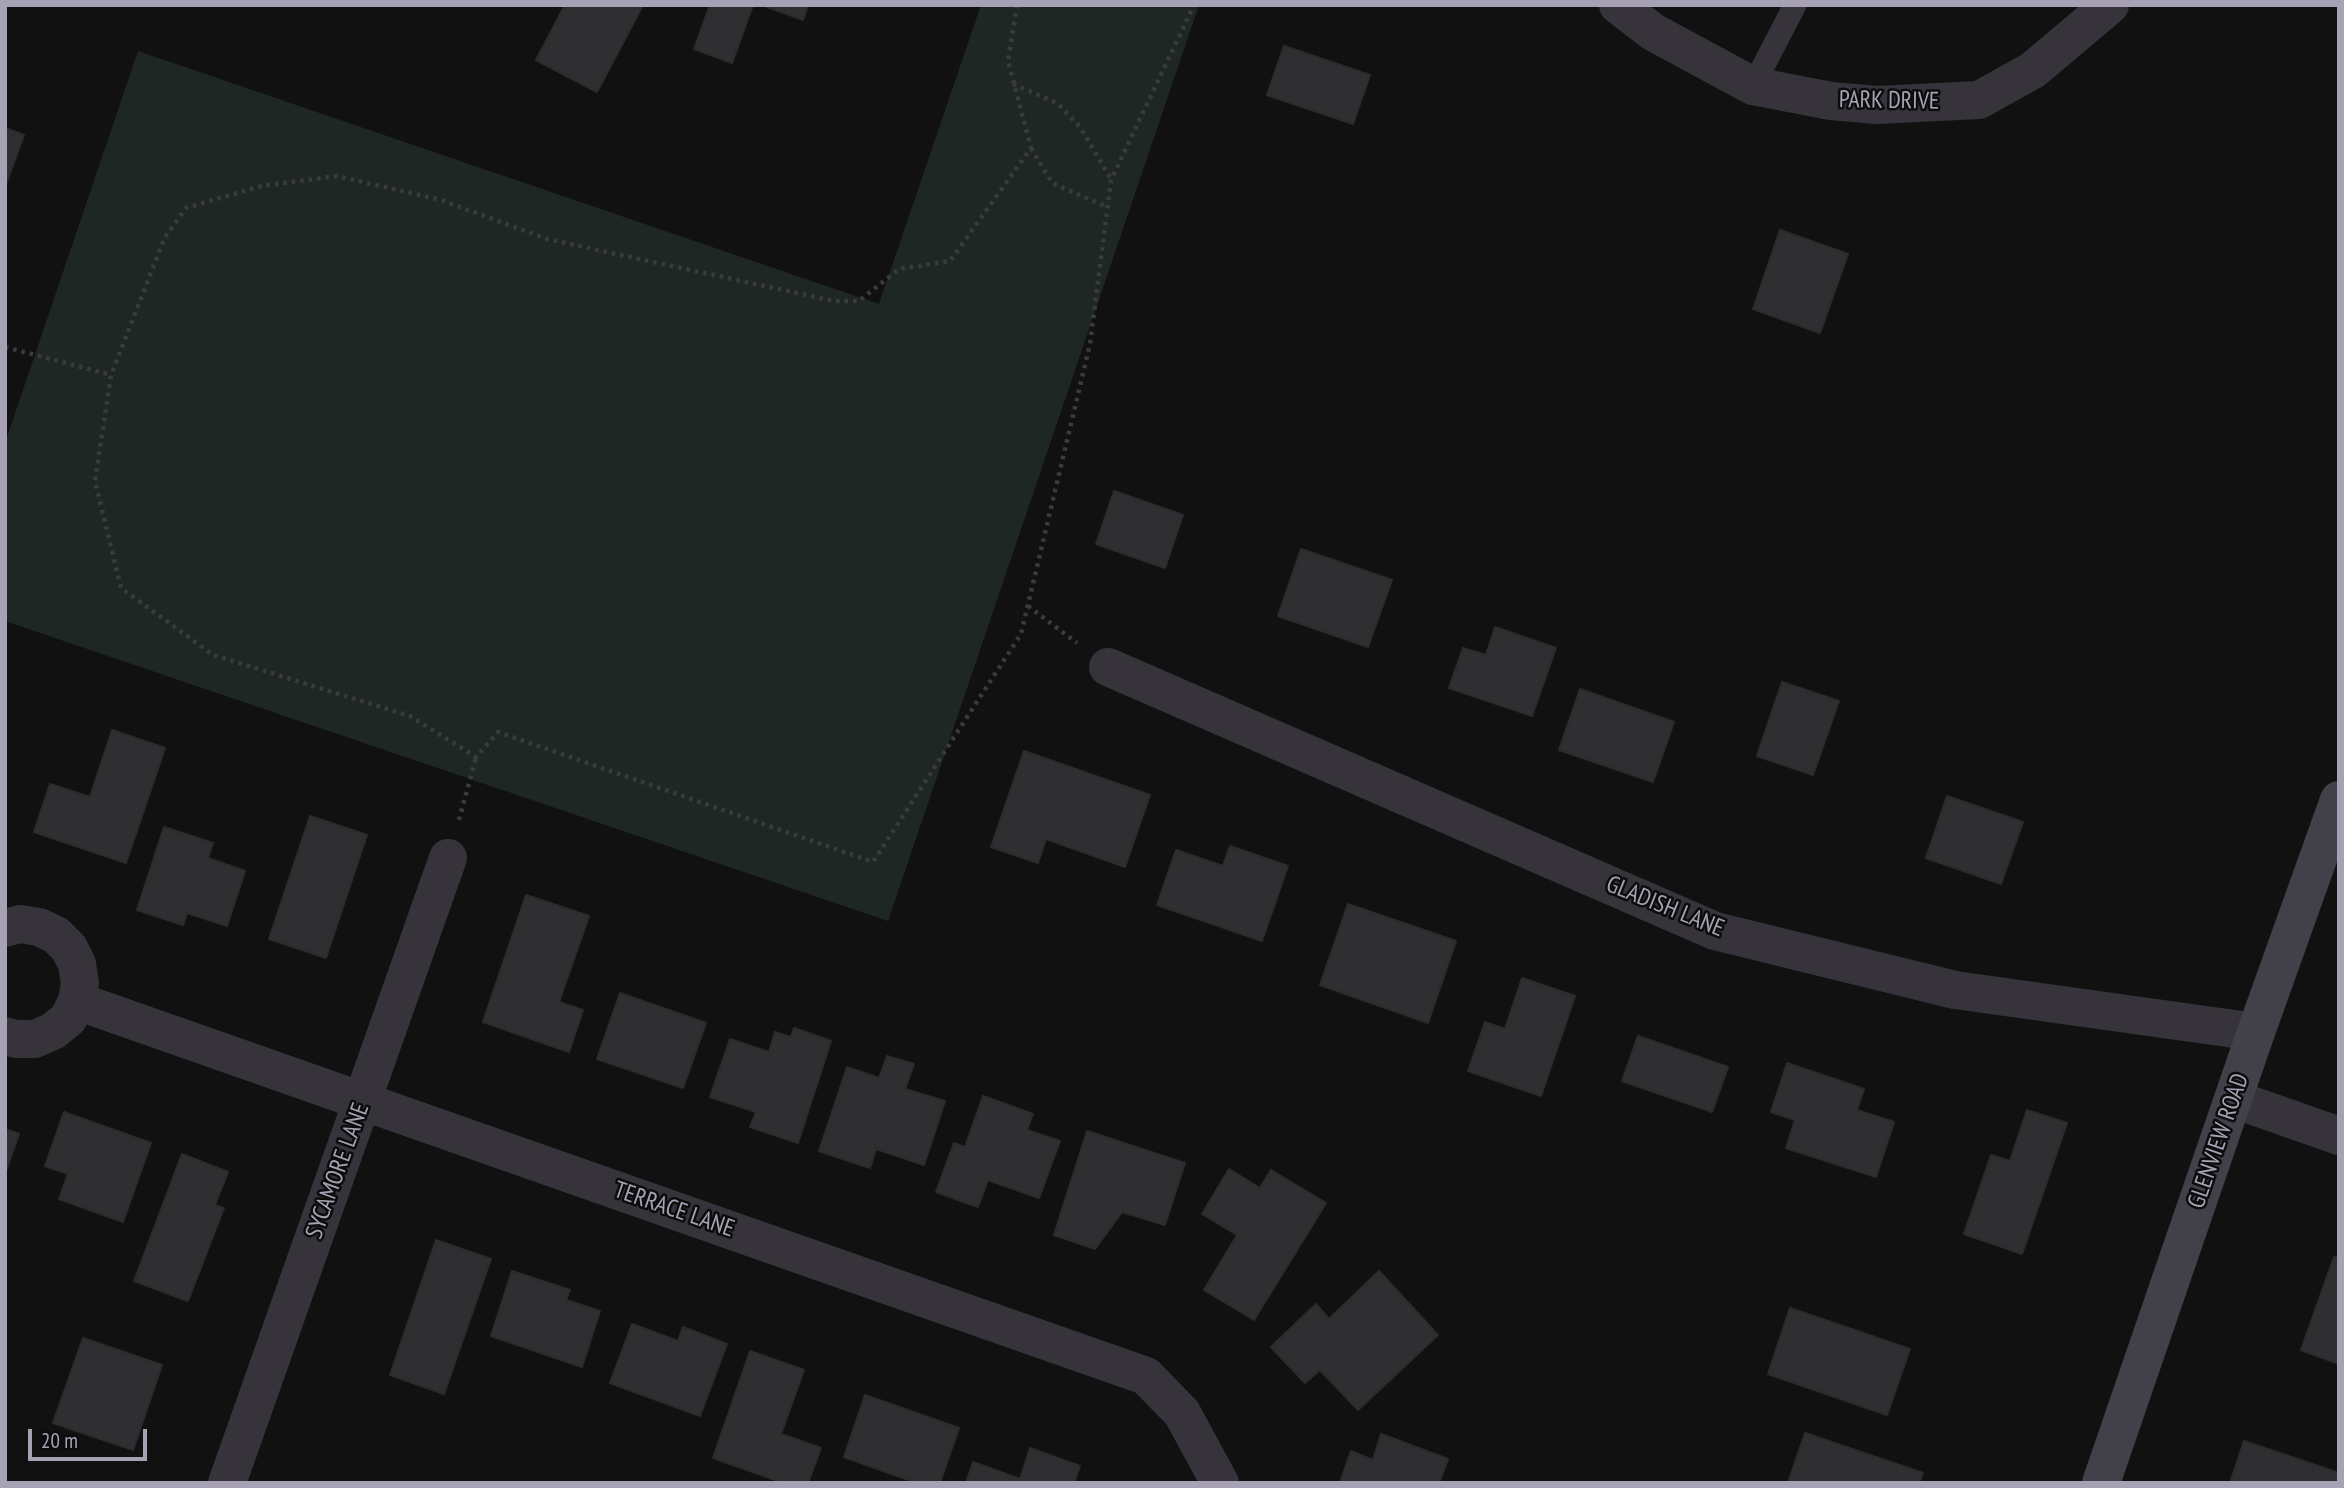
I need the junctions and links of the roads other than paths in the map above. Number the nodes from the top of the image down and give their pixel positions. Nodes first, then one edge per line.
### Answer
1 (1618, 5) edge
2 (1795, 5) edge
3 (2110, 5) edge
4 (1753, 86) junction
5 (1108, 667) road end
6 (2339, 800) edge
7 (448, 858) road end
8 (5, 928) edge
9 (77, 1002) junction
10 (2256, 1032) junction
11 (5, 1036) edge
12 (2234, 1099) junction
13 (363, 1100) junction
14 (2339, 1136) edge
15 (227, 1483) edge
16 (1220, 1483) edge
17 (2101, 1483) edge

1 - 4 street, PARK DRIVE
2 - 4 lane
3 - 4 street, PARK DRIVE
5 - 10 street, GLADISH LANE
6 - 10 main road, GLENVIEW ROAD
7 - 13 street, SYCAMORE LANE
8 - 9 street
9 - 11 street
9 - 13 street, TERRACE LANE
10 - 12 main road, GLENVIEW ROAD
12 - 14 street
12 - 17 main road, GLENVIEW ROAD
13 - 15 street, SYCAMORE LANE
13 - 16 street, TERRACE LANE

